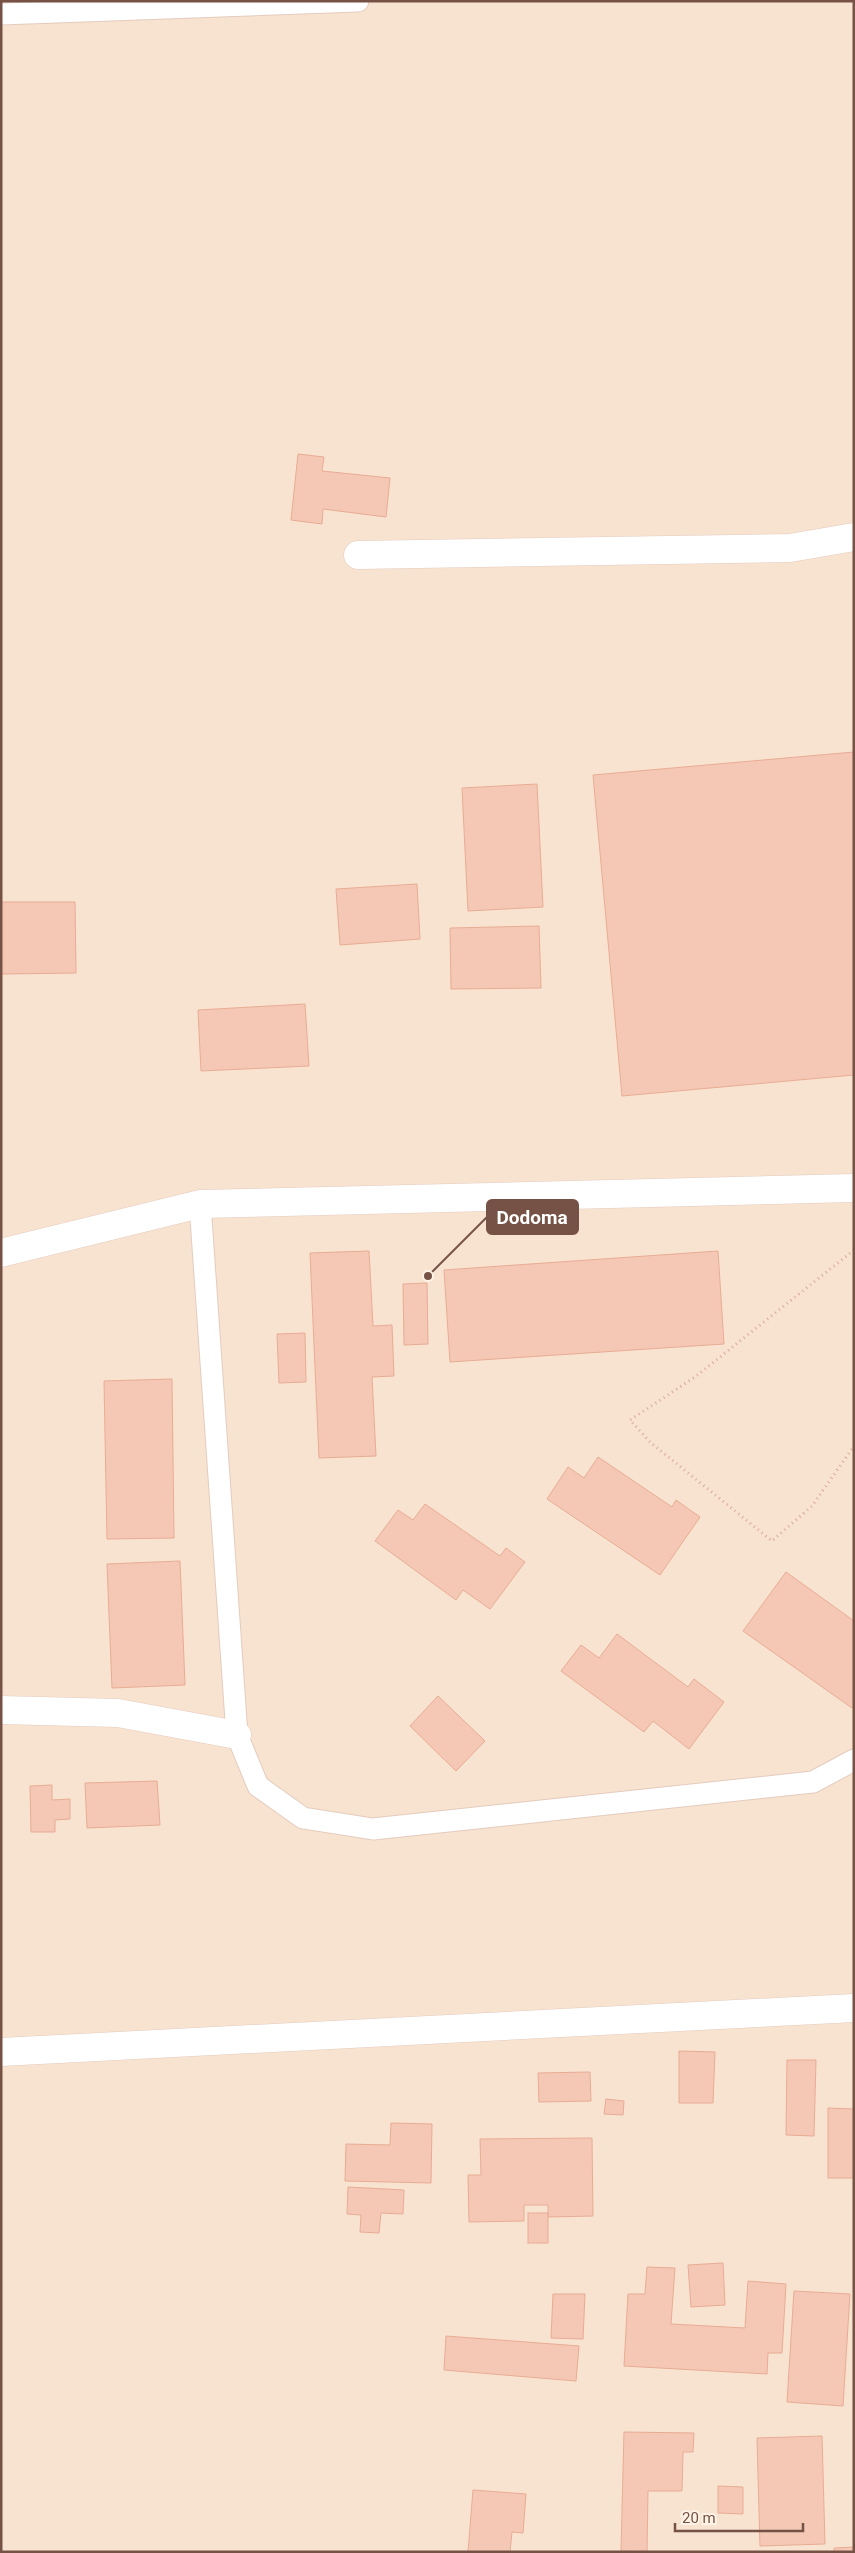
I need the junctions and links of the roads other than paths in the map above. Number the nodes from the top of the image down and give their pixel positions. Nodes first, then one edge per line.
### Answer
1 (358, 1) edge
2 (1, 14) edge
3 (854, 537) edge
4 (358, 555) dead end
5 (854, 1188) edge
6 (200, 1204) junction
7 (1, 1253) edge
8 (1, 1710) edge
9 (237, 1735) junction
10 (854, 1760) edge
11 (854, 2008) edge
12 (1, 2052) edge

1 - 2 lane
3 - 4 street
5 - 6 street
6 - 7 street
6 - 9 lane
8 - 9 street
9 - 10 lane
11 - 12 street

